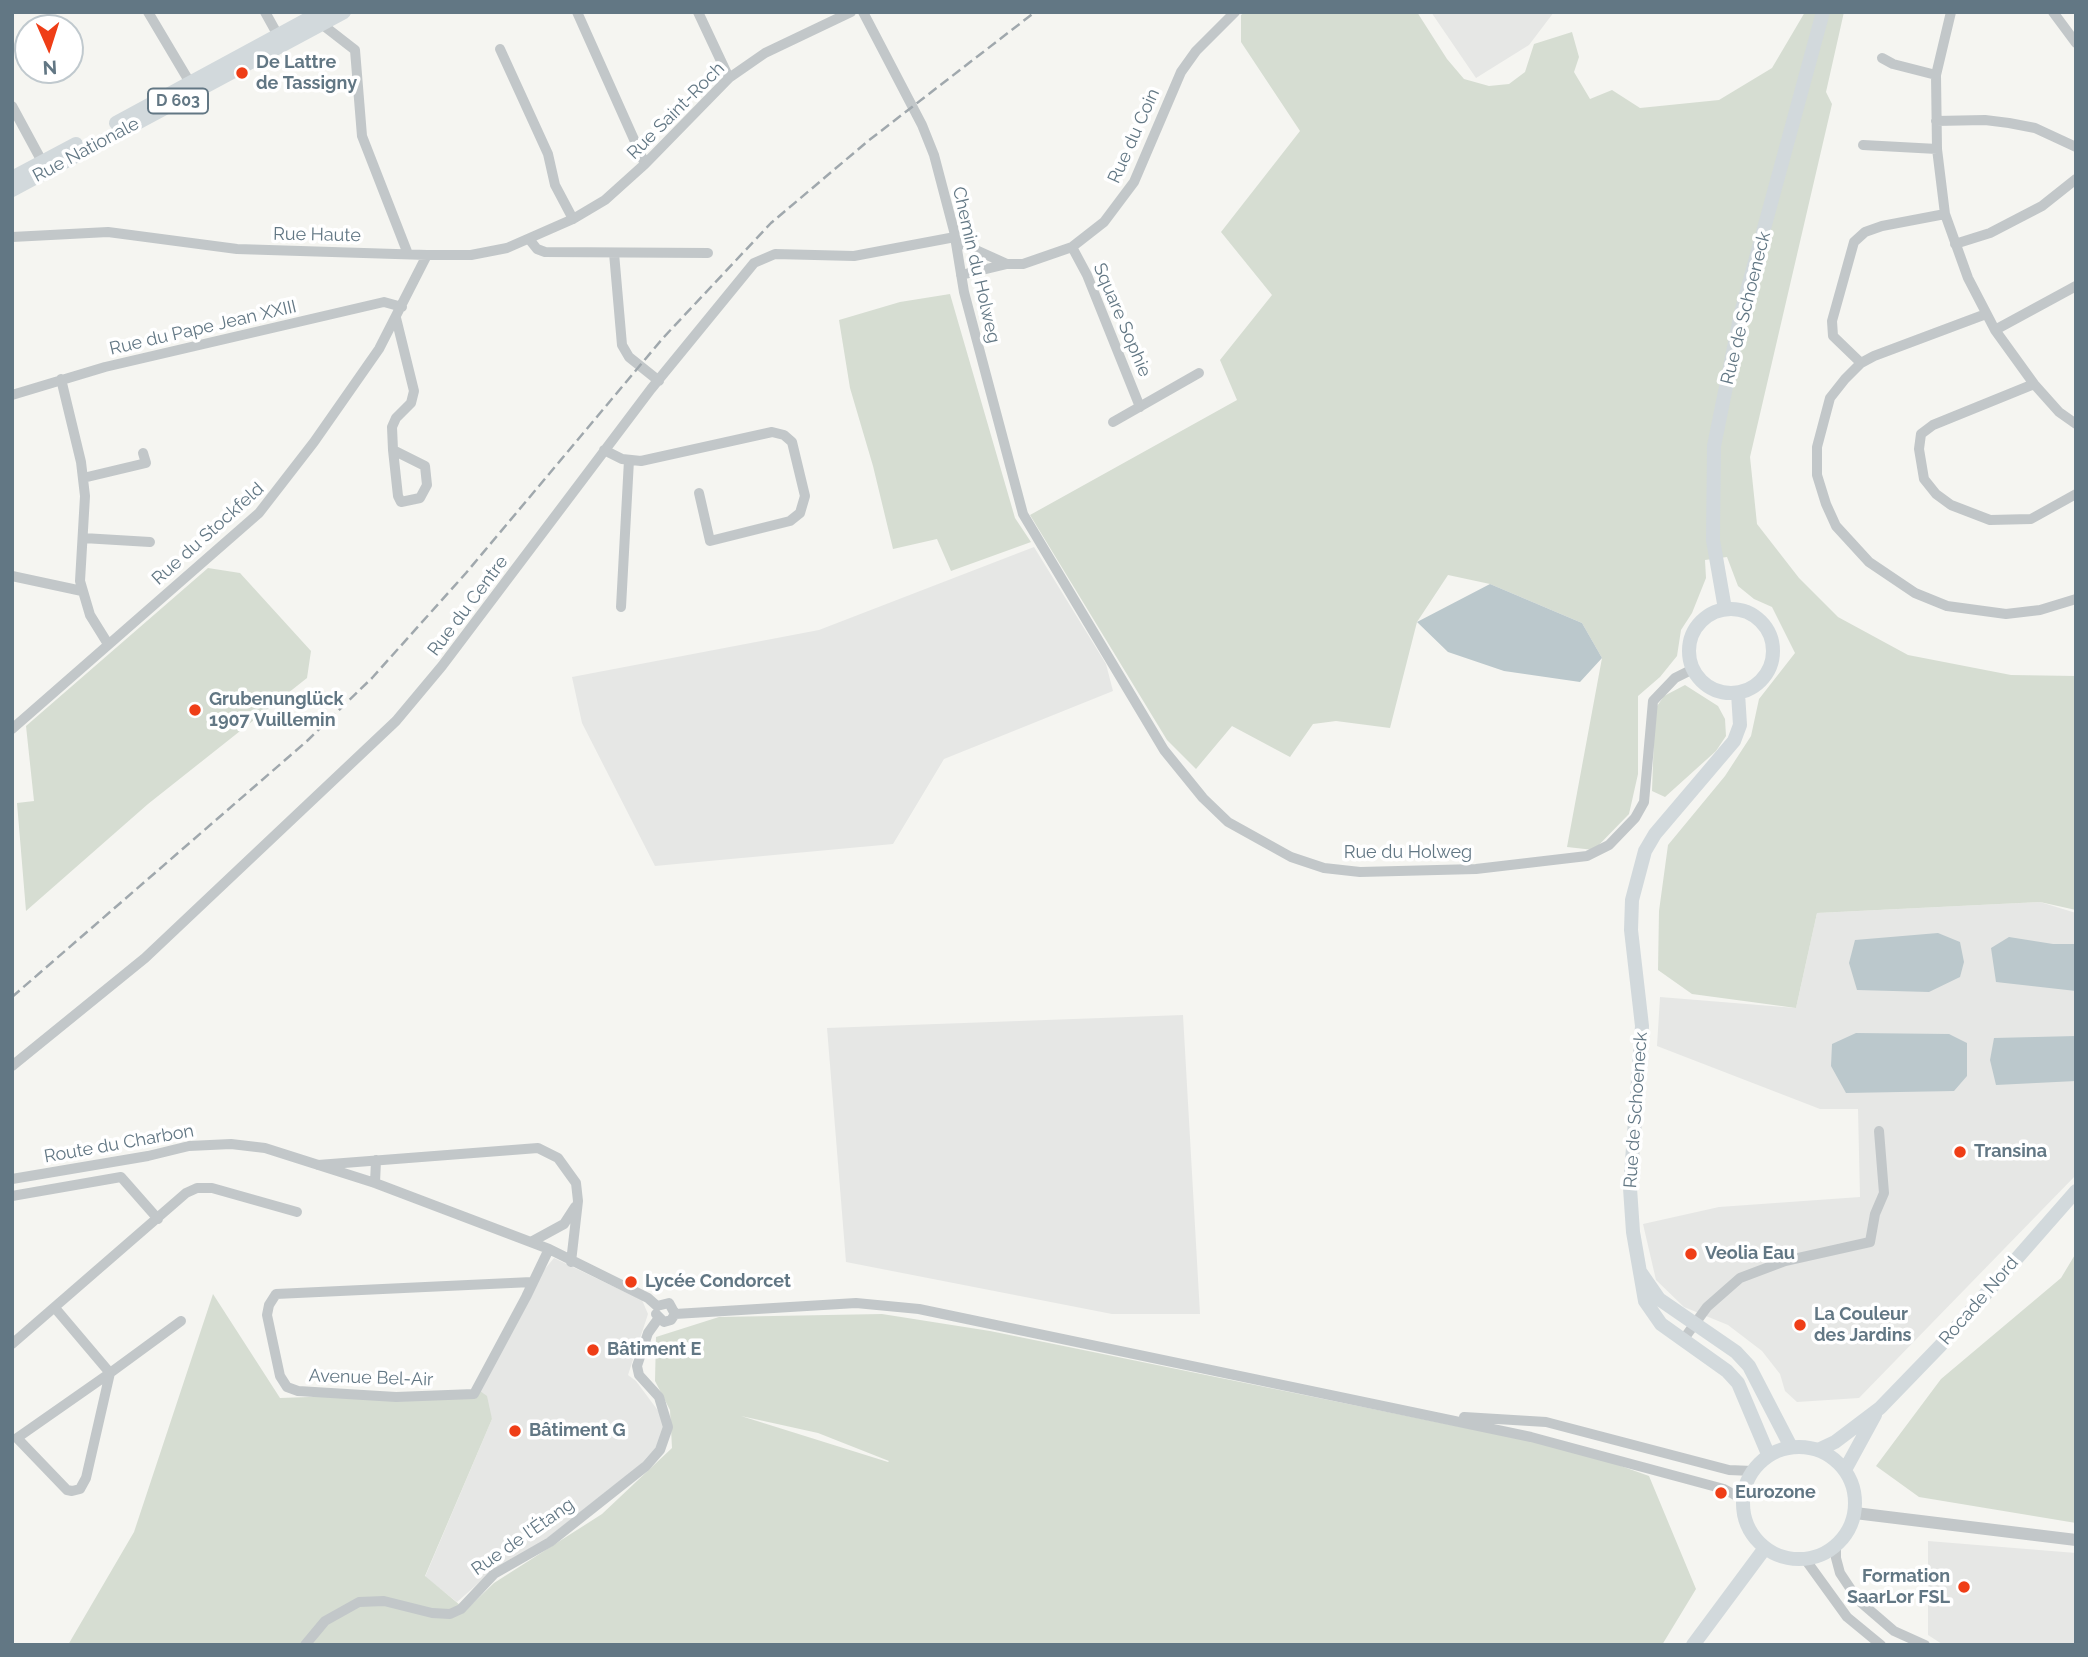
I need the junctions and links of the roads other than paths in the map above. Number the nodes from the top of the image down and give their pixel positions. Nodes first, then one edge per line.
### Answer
1 (148, 12) edge
2 (265, 12) edge
3 (344, 12) edge
4 (577, 12) edge
5 (698, 12) edge
6 (851, 12) edge
7 (863, 12) edge
8 (1235, 12) edge
9 (1824, 12) edge
10 (1951, 12) edge
11 (2053, 12) edge
12 (319, 18) edge
13 (281, 40) junction
14 (2076, 43) edge
15 (500, 49) dead end
16 (1882, 58) dead end
17 (1937, 75) junction
18 (729, 78) junction
19 (193, 87) junction
20 (12, 106) edge
21 (1936, 121) junction
22 (1863, 145) dead end
23 (2076, 147) edge
24 (1937, 149) junction
25 (645, 164) junction
26 (45, 166) junction
27 (12, 178) edge
28 (2076, 179) edge
29 (12, 190) edge
30 (1945, 214) junction
31 (573, 219) junction
32 (12, 237) edge
33 (529, 239) junction
34 (956, 239) junction
35 (1955, 244) junction
36 (1072, 247) junction
37 (614, 253) junction
38 (708, 253) dead end
39 (408, 254) junction
40 (427, 255) junction
41 (1007, 264) junction
42 (961, 275) junction
43 (2076, 286) edge
44 (402, 307) junction
45 (1986, 314) junction
46 (396, 318) junction
47 (1995, 330) junction
48 (1861, 363) junction
49 (1199, 373) dead end
50 (61, 379) junction
51 (659, 381) junction
52 (2034, 384) junction
53 (12, 395) edge
54 (1140, 407) junction
55 (1113, 422) dead end
56 (2076, 424) edge
57 (393, 450) junction
58 (604, 450) junction
59 (143, 453) dead end
60 (629, 460) junction
61 (83, 478) junction
62 (699, 493) dead end
63 (2076, 494) edge
64 (1035, 535) joint
65 (82, 538) junction
66 (150, 542) dead end
67 (12, 576) edge
68 (82, 591) junction
69 (2076, 599) edge
70 (621, 607) dead end
71 (1726, 609) junction
72 (108, 644) junction
73 (1693, 669) junction
74 (1738, 692) junction
75 (12, 729) edge
76 (12, 1066) edge
77 (1879, 1131) dead end
78 (376, 1160) junction
79 (312, 1165) junction
80 (12, 1179) edge
81 (374, 1183) junction
82 (2076, 1191) edge
83 (12, 1196) edge
84 (578, 1202) junction
85 (297, 1212) dead end
86 (158, 1219) junction
87 (530, 1242) junction
88 (549, 1249) junction
89 (571, 1262) junction
90 (1638, 1269) junction
91 (532, 1282) junction
92 (657, 1306) junction
93 (55, 1308) junction
94 (675, 1314) junction
95 (657, 1319) junction
96 (181, 1321) dead end
97 (1694, 1325) junction
98 (1683, 1340) junction
99 (12, 1344) edge
100 (110, 1373) junction
101 (1880, 1408) junction
102 (1446, 1417) junction
103 (15, 1440) edge
104 (1791, 1447) junction
105 (1818, 1450) junction
106 (1768, 1454) junction
107 (1845, 1470) junction
108 (1752, 1471) junction
109 (1742, 1499) junction
110 (1855, 1513) junction
111 (2076, 1540) edge
112 (1836, 1545) junction
113 (1765, 1548) junction
114 (1805, 1559) junction
115 (305, 1645) edge
116 (1693, 1645) edge
117 (1881, 1645) edge
118 (1925, 1645) edge

1 - 19 street
2 - 13 street
3 - 12 main road, Rue Nationale / D 603
4 - 25 street
5 - 18 street
6 - 18 street, Rue Saint-Roch
7 - 34 street, Chemin du Holweg
8 - 36 street, Rue du Coin
9 - 71 main road, Rue de Schoeneck
10 - 17 street
11 - 14 street
12 - 13 main road, Rue Nationale / D 603
12 - 39 street
13 - 19 main road, Rue Nationale / D 603
15 - 31 street
16 - 17 street
17 - 21 street
18 - 25 street, Rue Saint-Roch
19 - 26 main road, Rue Nationale / D 603
20 - 26 street
21 - 23 street
21 - 24 street
22 - 24 street
24 - 30 street
25 - 31 street, Rue Saint-Roch
26 - 27 main road, Rue Nationale / D 603
26 - 29 main road, Rue Nationale / D 603
28 - 35 street
30 - 35 street
30 - 48 street
31 - 33 street, Rue Saint-Roch
32 - 39 street, Rue Haute
33 - 37 street
33 - 40 street, Rue Haute
34 - 41 street
34 - 42 street, Chemin du Holweg
34 - 51 street, Rue du Centre
35 - 45 street
36 - 41 street, Rue du Coin
36 - 54 street, Square Sophie
37 - 38 street
37 - 51 street
39 - 40 street, Rue Haute
40 - 44 street, Rue du Stockfeld
41 - 42 street, Rue du Coin
42 - 64 street, Chemin du Holweg
43 - 47 street
44 - 46 street, Rue du Stockfeld
44 - 50 street, Rue du Pape Jean XXIII
45 - 47 street
45 - 48 street
46 - 57 street
46 - 72 street, Rue du Stockfeld
47 - 52 street
48 - 69 street
49 - 54 street, Square Sophie
50 - 53 street, Rue du Pape Jean XXIII
50 - 61 street
51 - 58 street, Rue du Centre
52 - 56 street
52 - 63 street
54 - 55 street, Square Sophie
57 - 57 street
58 - 60 street
58 - 76 street, Rue du Centre
59 - 61 street
60 - 62 street
60 - 70 street
61 - 65 street
64 - 73 street, Rue du Holweg
65 - 66 street
65 - 68 street
67 - 68 street
68 - 72 street
71 - 73 main road
71 - 74 main road
72 - 75 street, Rue du Stockfeld
73 - 74 main road
74 - 90 main road, Rue de Schoeneck
77 - 97 street
78 - 79 street, Route du Charbon
78 - 81 street
78 - 84 street, Route du Charbon
79 - 80 street, Route du Charbon
79 - 81 street, Route du Charbon
81 - 87 street, Route du Charbon
82 - 101 main road, Rocade Nord
83 - 86 street
84 - 87 street
84 - 89 street, Route du Charbon
85 - 86 street
86 - 93 street
87 - 88 street, Route du Charbon
88 - 89 street, Route du Charbon
88 - 91 street, Avenue Bel-Air
89 - 92 street, Route du Charbon
90 - 97 main road, Rue de Schoeneck
90 - 98 main road, Rue de Schoeneck
91 - 91 street, Avenue Bel-Air
92 - 94 street
92 - 95 street
93 - 99 street
93 - 100 street
94 - 95 street
94 - 102 street
95 - 115 street, Rue de l'Étang
96 - 100 street
97 - 98 street
97 - 104 main road, Rue de Schoeneck
98 - 106 main road, Rue de Schoeneck
100 - 103 street
100 - 103 street
101 - 105 main road
101 - 107 main road
102 - 108 street
102 - 109 street
104 - 105 main road
104 - 106 main road
105 - 107 main road
106 - 108 main road
107 - 110 main road
108 - 109 main road
109 - 113 main road
110 - 111 street
110 - 112 main road
112 - 114 main road
112 - 118 street
113 - 114 main road
113 - 116 main road
114 - 117 street

